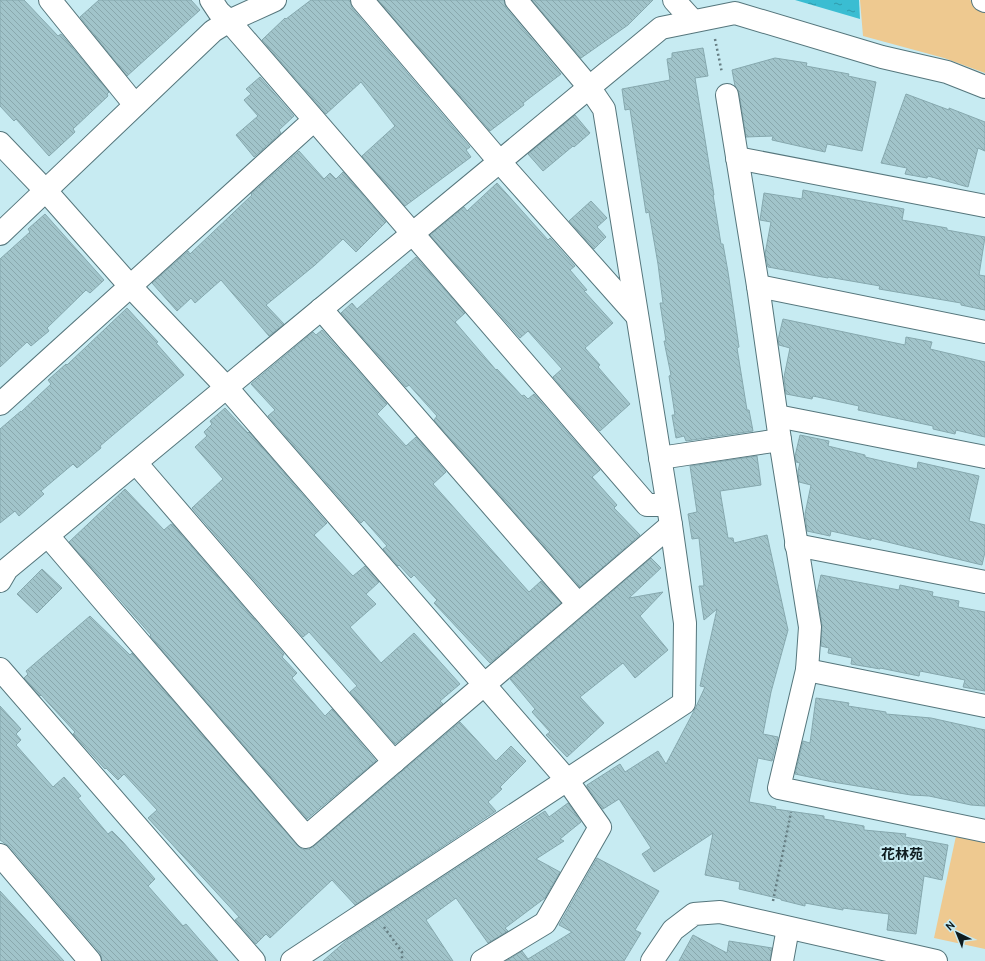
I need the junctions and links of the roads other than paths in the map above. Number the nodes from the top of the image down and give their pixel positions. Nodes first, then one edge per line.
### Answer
1 (50, 0) edge
2 (211, 0) edge
3 (275, 0) edge
4 (362, 0) edge
5 (516, 0) edge
6 (674, 0) edge
7 (737, 7) edge
8 (229, 21) junction
9 (693, 21) junction
10 (590, 87) junction
11 (985, 88) edge
12 (727, 95) road end
13 (135, 105) junction
14 (314, 120) junction
15 (0, 143) edge
16 (737, 158) junction
17 (499, 162) junction
18 (46, 191) junction
19 (985, 206) edge
20 (0, 234) edge
21 (412, 234) junction
22 (130, 286) junction
23 (758, 286) junction
24 (321, 309) junction
25 (636, 316) junction
26 (985, 332) edge
27 (226, 388) junction
28 (0, 404) edge
29 (777, 416) junction
30 (780, 440) junction
31 (985, 457) edge
32 (660, 458) junction
33 (136, 462) junction
34 (669, 515) junction
35 (48, 536) junction
36 (796, 545) junction
37 (0, 581) edge
38 (985, 582) edge
39 (578, 604) junction
40 (0, 669) edge
41 (808, 670) junction
42 (484, 684) junction
43 (985, 706) edge
44 (394, 762) junction
45 (567, 780) junction
46 (985, 831) edge
47 (0, 855) edge
48 (778, 926) junction
49 (923, 960) edge
50 (90, 961) edge
51 (254, 961) edge
52 (292, 961) edge
53 (482, 961) edge
54 (652, 961) edge
55 (782, 961) edge

1 - 13 street
2 - 8 street
3 - 8 street
4 - 17 street
5 - 10 street
6 - 9 street
7 - 9 street
7 - 11 street
8 - 13 street
8 - 14 street
9 - 10 street
10 - 17 street
10 - 25 street
12 - 16 street
13 - 18 street
14 - 21 street
14 - 22 street
15 - 18 street
16 - 19 street
16 - 23 street
17 - 21 street
17 - 25 street
18 - 20 street
18 - 22 street
21 - 24 street
21 - 34 street
22 - 27 street
22 - 28 street
23 - 26 street
23 - 29 street
24 - 27 street
24 - 39 street
25 - 32 street
27 - 33 street
27 - 42 street
29 - 30 street
29 - 31 street
30 - 32 street
30 - 36 street
32 - 34 street
33 - 35 street
33 - 44 street
34 - 39 street
34 - 45 street
35 - 37 street
35 - 44 street
36 - 38 street
36 - 41 street
39 - 42 street
40 - 51 street
41 - 43 street
41 - 46 street
42 - 44 street
42 - 45 street
45 - 52 street
45 - 53 street
47 - 50 street
48 - 49 street
48 - 54 street
48 - 55 street

